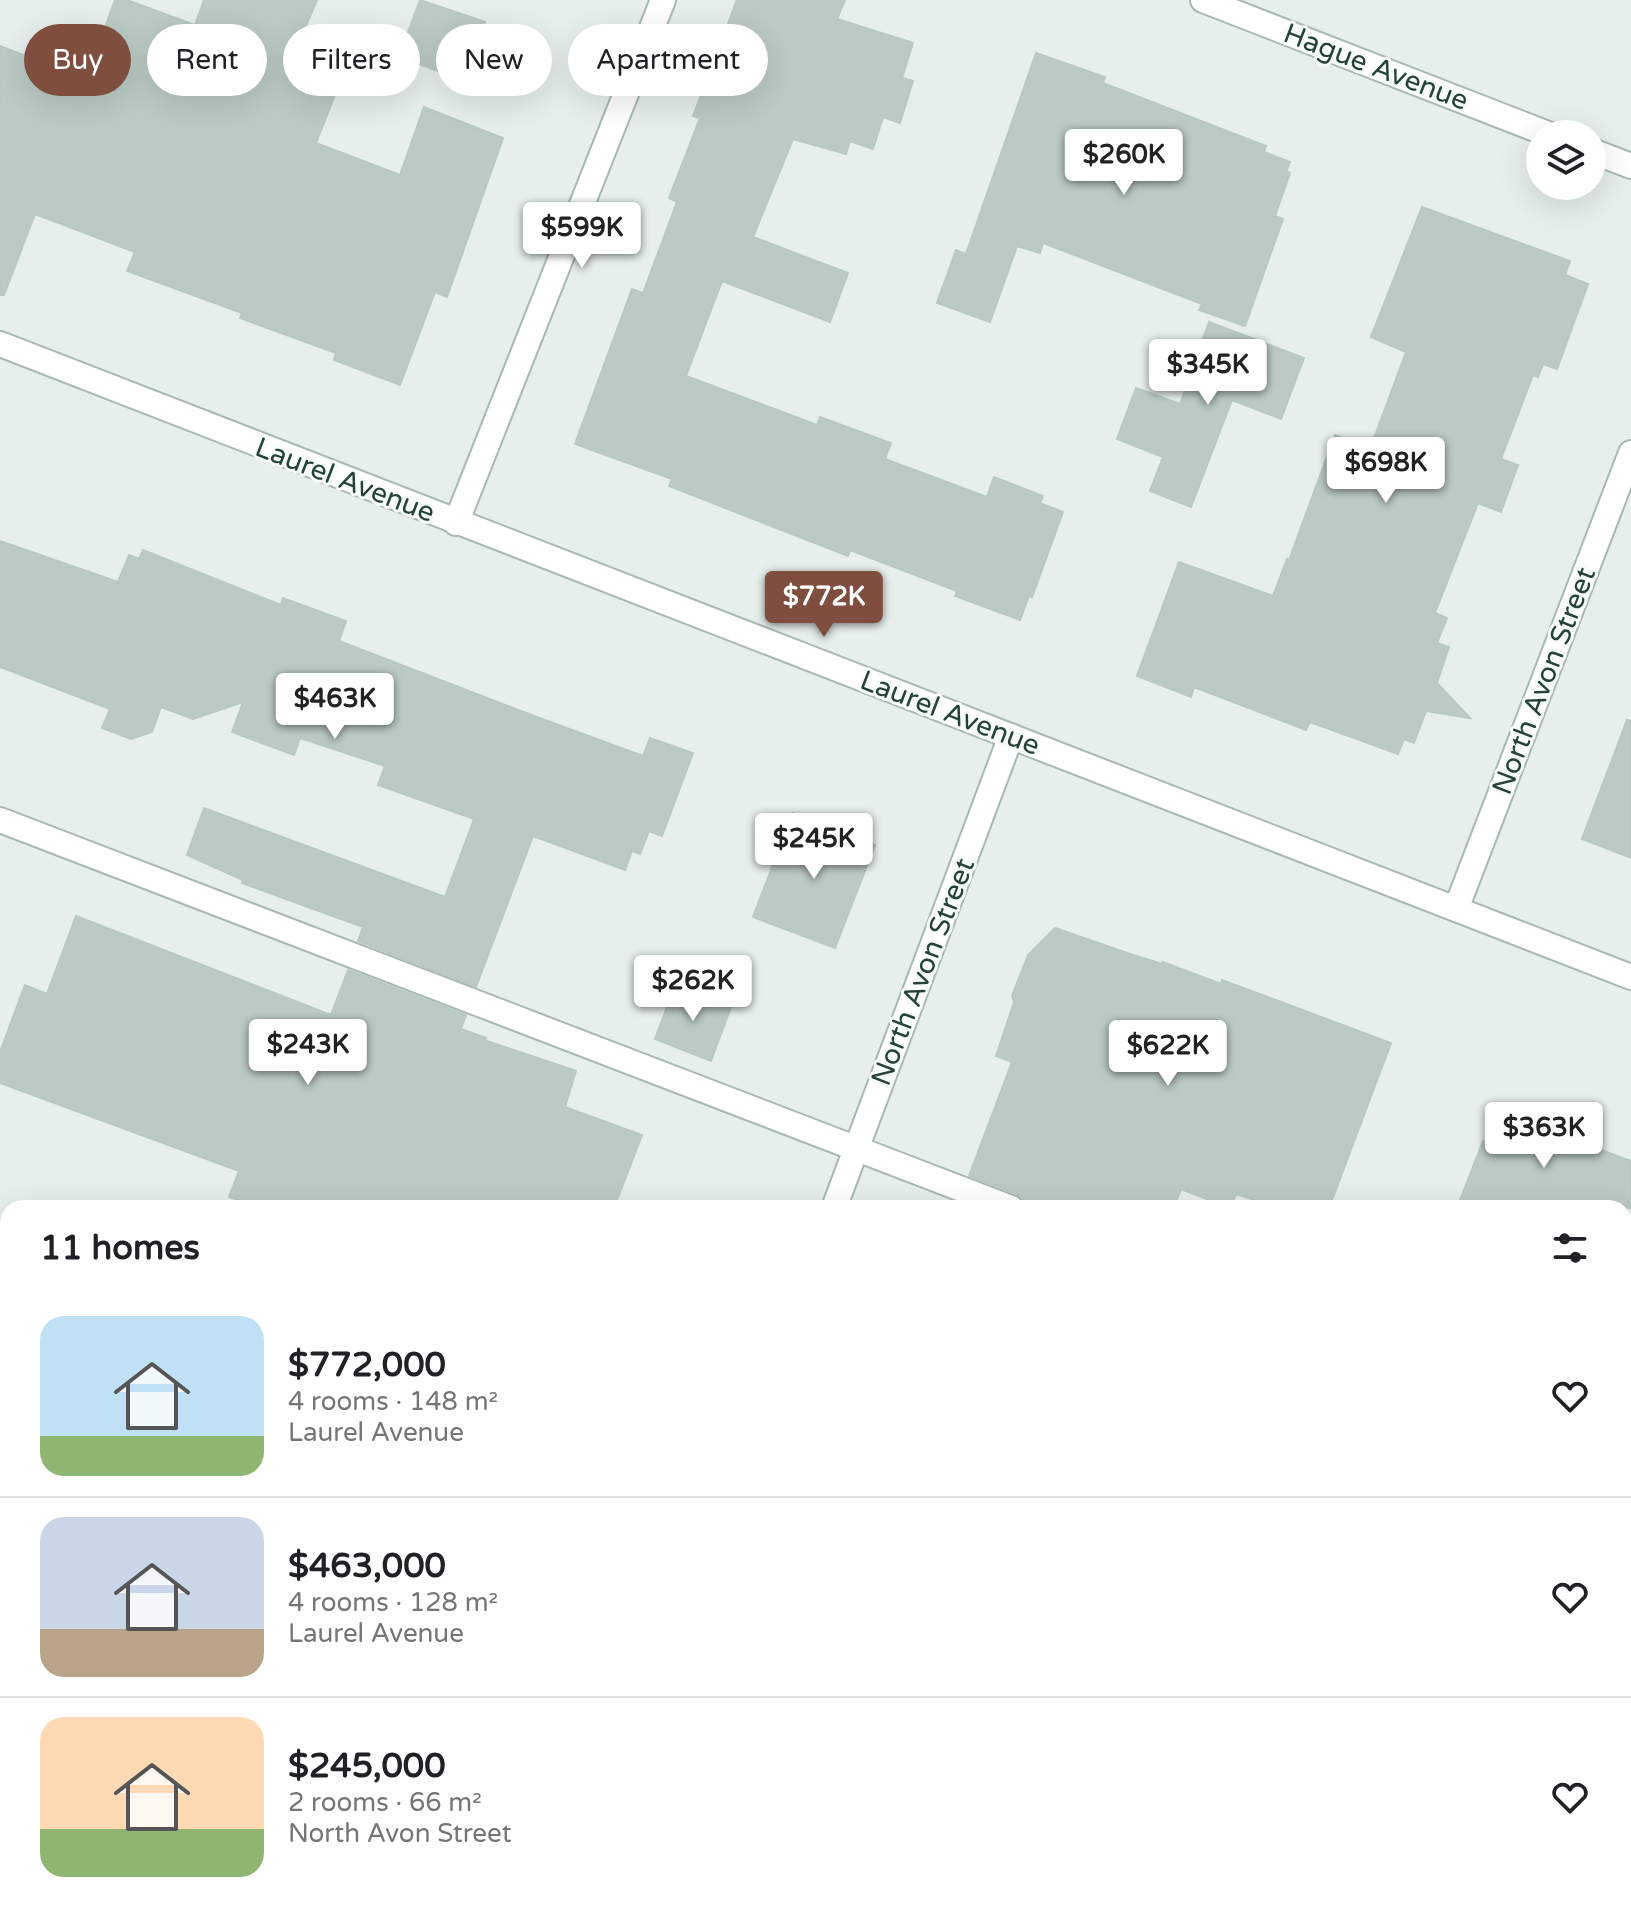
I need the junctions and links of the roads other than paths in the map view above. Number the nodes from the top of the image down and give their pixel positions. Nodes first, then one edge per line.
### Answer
1 (663, 0) edge
2 (1203, 0) edge
3 (1526, 125) edge
4 (1606, 156) edge
5 (1631, 166) edge
6 (0, 344) edge
7 (1631, 453) edge
8 (456, 523) junction
9 (1011, 736) junction
10 (0, 820) edge
11 (1456, 909) junction
12 (1631, 977) edge
13 (857, 1147) junction
14 (837, 1200) edge
15 (991, 1200) edge

1 - 8 street
2 - 3 street, Hague Avenue
4 - 5 street
6 - 8 street, Laurel Avenue
7 - 11 street, North Avon Street
8 - 9 street, Laurel Avenue
9 - 11 street, Laurel Avenue
9 - 13 street, North Avon Street
10 - 13 street
11 - 12 street, Laurel Avenue
13 - 14 street, North Avon Street
13 - 15 street

